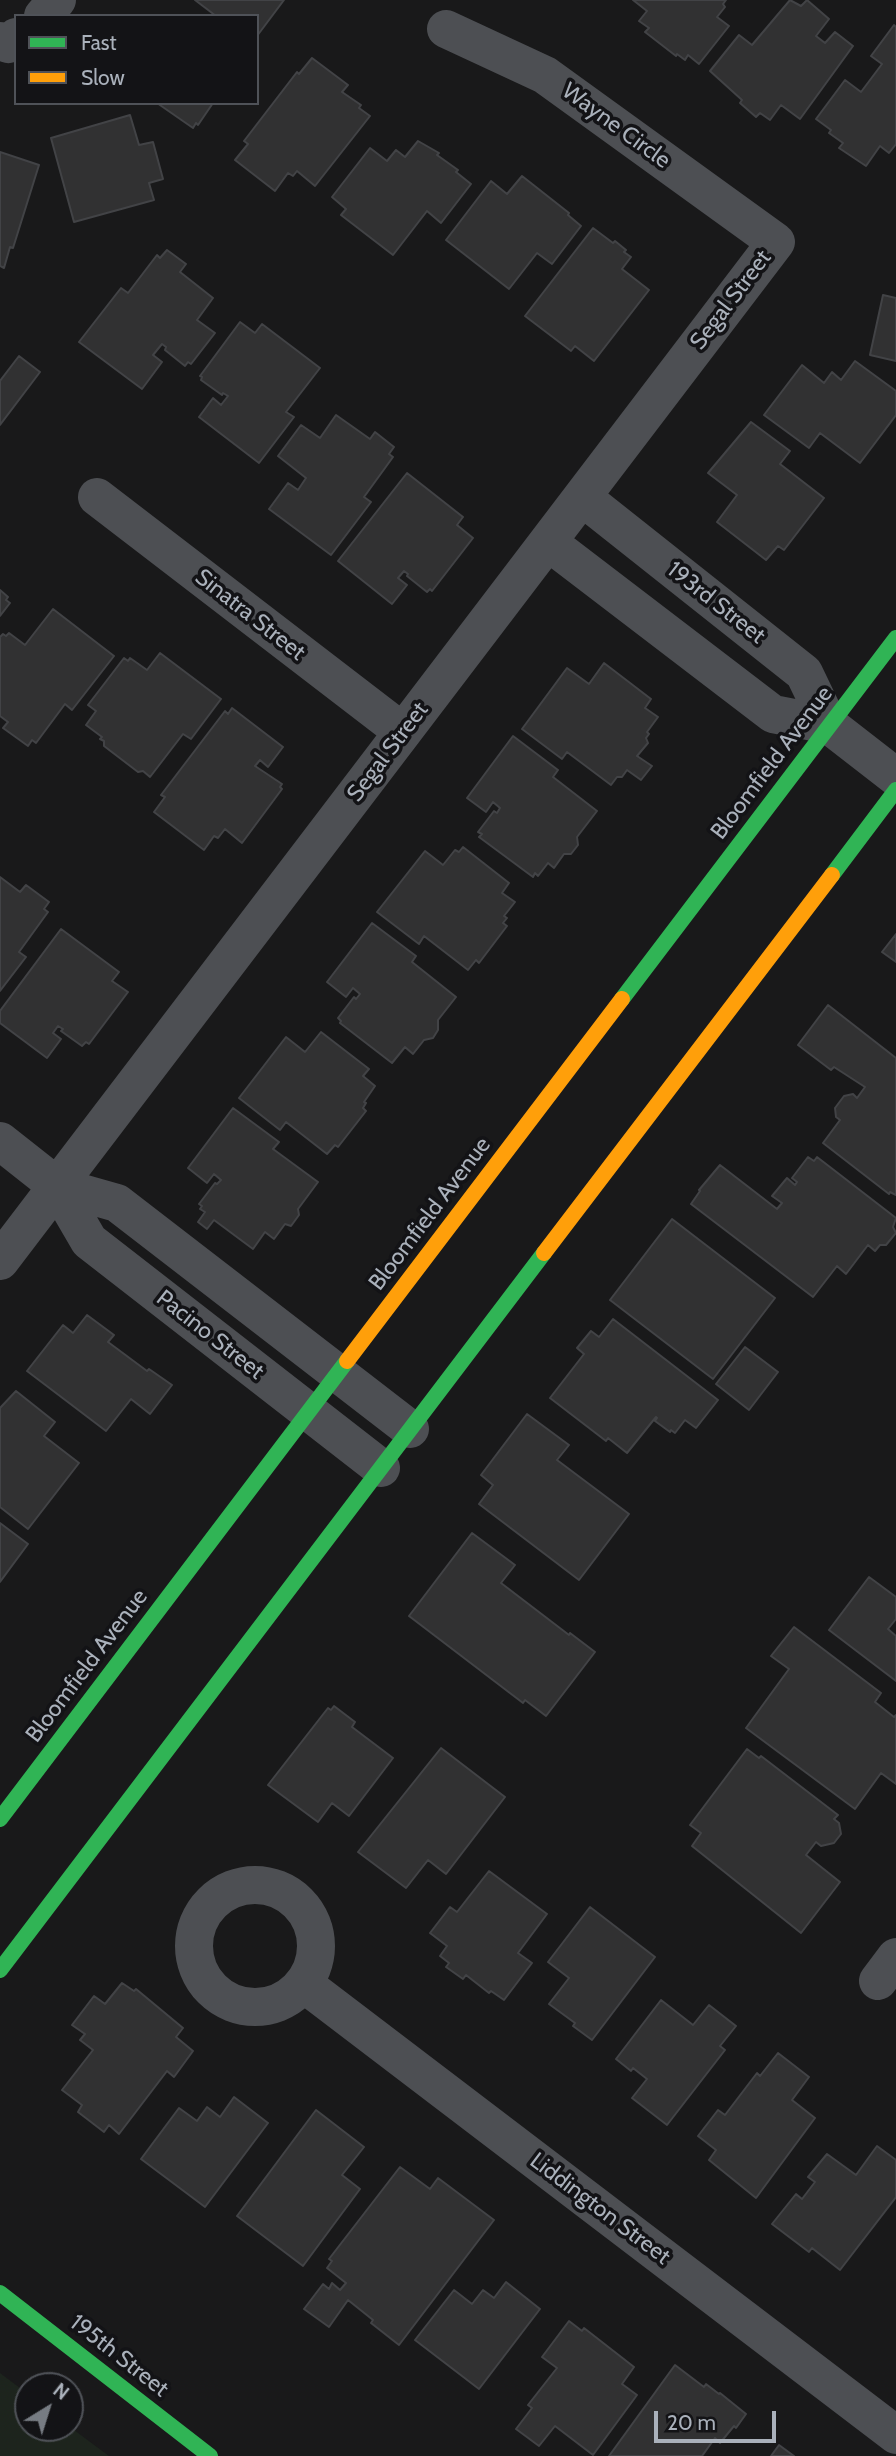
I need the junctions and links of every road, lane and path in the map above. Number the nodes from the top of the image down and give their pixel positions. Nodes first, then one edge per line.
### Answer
1 (57, 0) edge
2 (45, 14) edge
3 (446, 29) dead end
4 (776, 242) joint
5 (582, 496) junction
6 (97, 497) dead end
7 (548, 542) junction
8 (896, 638) edge
9 (829, 725) junction
10 (403, 732) junction
11 (896, 777) edge
12 (896, 790) edge
13 (0, 1141) edge
14 (57, 1186) junction
15 (0, 1261) edge
16 (338, 1373) junction
17 (308, 1411) junction
18 (410, 1429) junction
19 (381, 1468) junction
20 (0, 1819) edge
21 (0, 1970) edge
22 (304, 1984) dead end
23 (0, 2293) edge
24 (896, 2435) edge
25 (210, 2456) edge

1 - 2 street
3 - 4 street, Wayne Circle
4 - 5 street, Segal Street
5 - 7 street, Segal Street
5 - 9 street, 193rd Street
6 - 10 street, Sinatra Street
7 - 9 street, 193rd Street
7 - 10 street, Segal Street
8 - 9 street, Bloomfield Avenue
9 - 11 street, 193rd Street
9 - 16 street, Bloomfield Avenue
10 - 14 street, Segal Street
12 - 18 street
13 - 14 street, Pacino Street
14 - 15 street, Segal Street
14 - 16 street, Pacino Street
14 - 17 street, Pacino Street
16 - 17 street, Bloomfield Avenue
16 - 18 street, Pacino Street
17 - 19 street, Pacino Street
17 - 20 street, Bloomfield Avenue
18 - 19 street
19 - 21 street
22 - 24 street, Liddington Street
23 - 25 street, 195th Street

